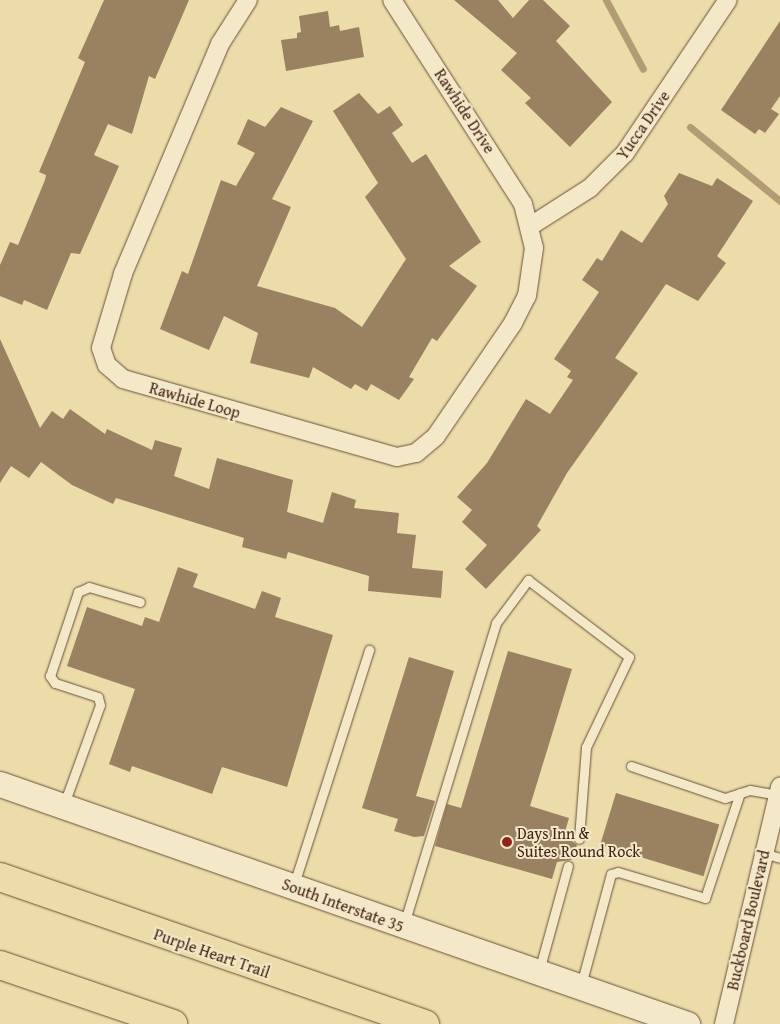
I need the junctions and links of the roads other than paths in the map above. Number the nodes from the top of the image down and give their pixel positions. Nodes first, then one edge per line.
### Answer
1 (248, 0) edge
2 (392, 0) edge
3 (728, 0) edge
4 (532, 225) junction
5 (140, 602) dead end
6 (369, 650) dead end
7 (631, 766) dead end
8 (0, 784) edge
9 (779, 791) edge
10 (740, 793) junction
11 (64, 806) junction
12 (579, 839) dead end
13 (772, 855) edge
14 (568, 866) dead end
15 (0, 878) edge
16 (293, 886) junction
17 (404, 926) junction
18 (0, 965) edge
19 (538, 973) junction
20 (580, 988) junction
21 (172, 1024) edge
22 (425, 1024) edge
23 (687, 1024) edge
24 (724, 1024) edge

1 - 4 street, Rawhide Loop
2 - 4 street, Rawhide Drive
3 - 4 street, Yucca Drive
5 - 11 lane
6 - 16 lane
7 - 10 lane
8 - 11 main road, South Interstate 35
9 - 10 lane
9 - 13 street, Buckboard Boulevard
10 - 20 lane
11 - 16 main road, South Interstate 35
12 - 17 lane
13 - 24 street, Buckboard Boulevard
14 - 19 lane
15 - 22 highway, Purple Heart Trail
16 - 17 main road, South Interstate 35
17 - 19 main road, South Interstate 35
18 - 21 highway
19 - 20 main road, South Interstate 35
20 - 23 main road, South Interstate 35

